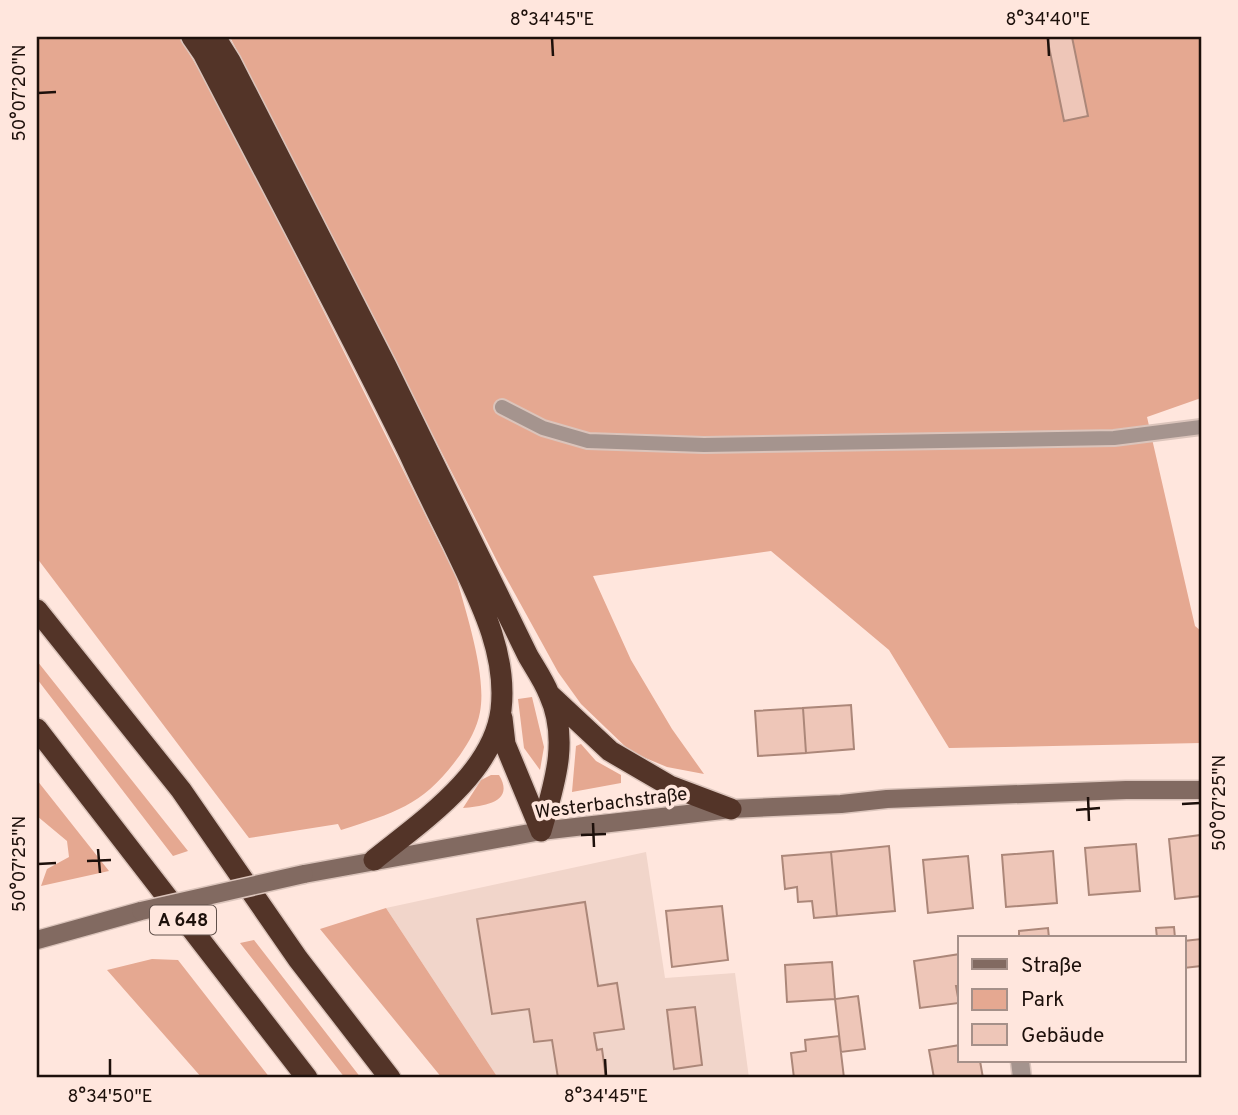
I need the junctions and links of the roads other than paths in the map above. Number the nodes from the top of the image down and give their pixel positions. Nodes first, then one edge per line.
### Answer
1 (192, 37) edge
2 (215, 37) edge
3 (502, 407) dead end
4 (1201, 427) edge
5 (37, 610) edge
6 (550, 695) junction
7 (500, 710) junction
8 (37, 729) edge
9 (1201, 790) edge
10 (731, 809) junction
11 (541, 831) junction
12 (374, 860) junction
13 (37, 940) edge
14 (307, 1078) edge
15 (390, 1078) edge

1 - 7 highway
2 - 6 highway
3 - 4 lane
5 - 15 highway
6 - 10 highway
6 - 11 highway
7 - 11 highway
7 - 12 highway
8 - 14 highway, A 648
9 - 10 main road, Westerbachstraße
10 - 11 main road, Westerbachstraße
11 - 12 main road, Westerbachstraße
12 - 13 main road, Westerbachstraße, bridge

